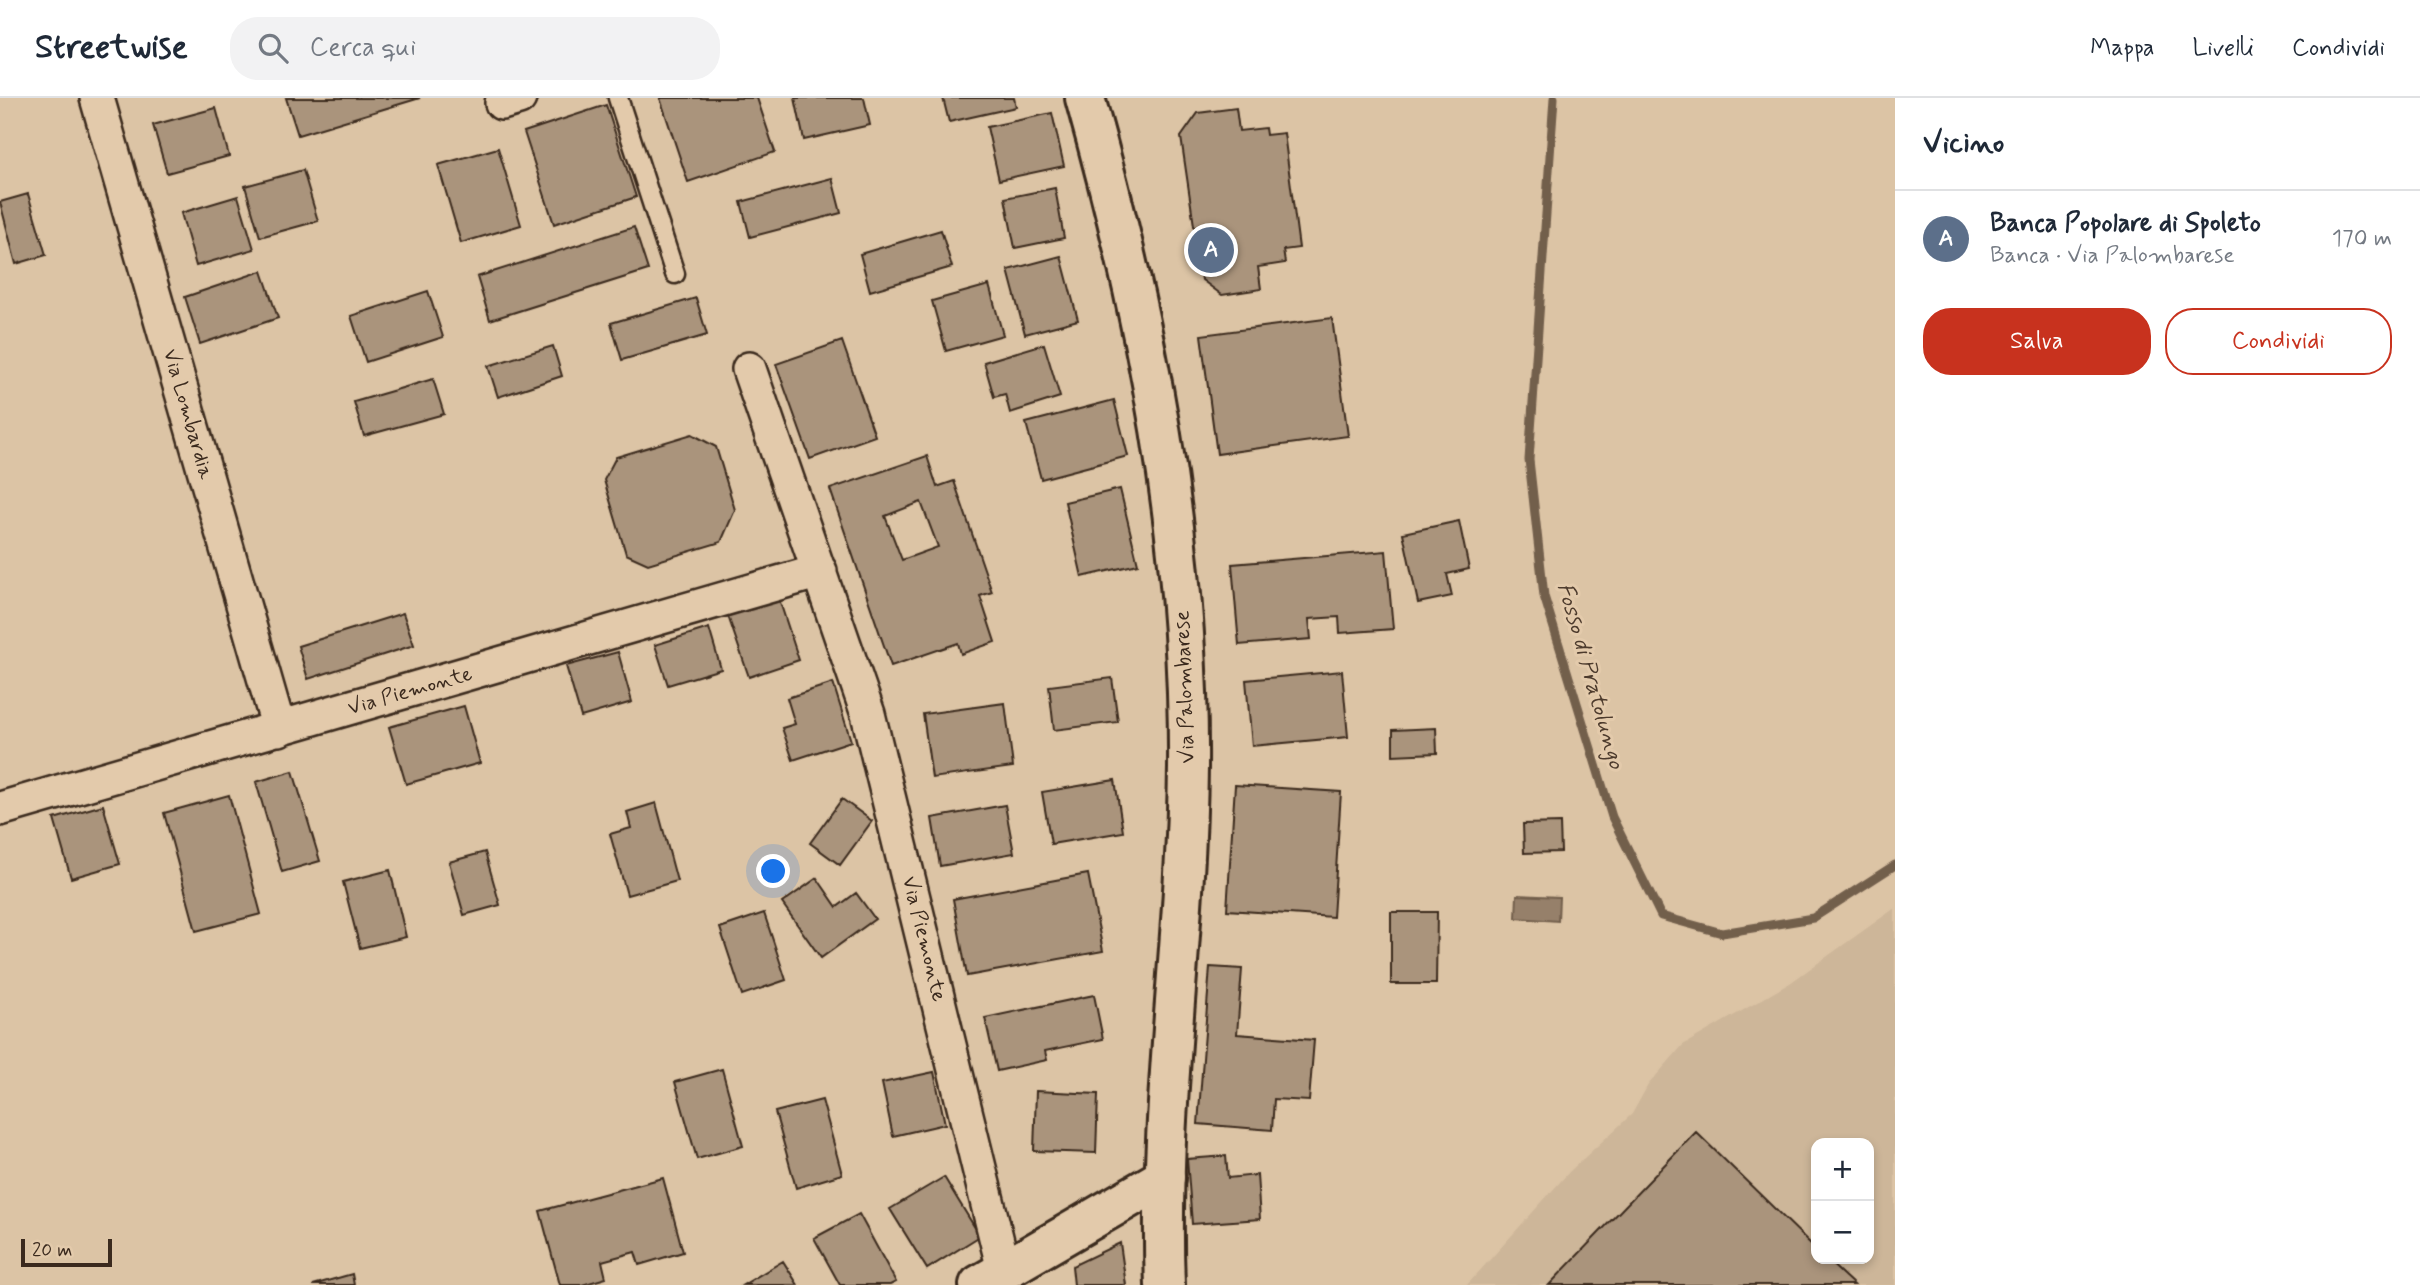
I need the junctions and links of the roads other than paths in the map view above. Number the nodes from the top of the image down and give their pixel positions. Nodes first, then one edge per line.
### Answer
1 (97, 98) edge
2 (618, 98) edge
3 (1085, 98) edge
4 (675, 274) dead end
5 (749, 369) dead end
6 (820, 571) junction
7 (279, 729) junction
8 (0, 809) edge
9 (1165, 1177) junction
10 (992, 1278) edge
11 (1165, 1285) edge

1 - 7 street, Via Lombardia
2 - 4 lane
3 - 9 main road, Via Palombarese
5 - 6 street, Via Piemonte
6 - 7 street, Via Piemonte
6 - 10 street, Via Piemonte
7 - 8 street, Via Piemonte
9 - 10 main road
9 - 11 main road, Via Palombarese

